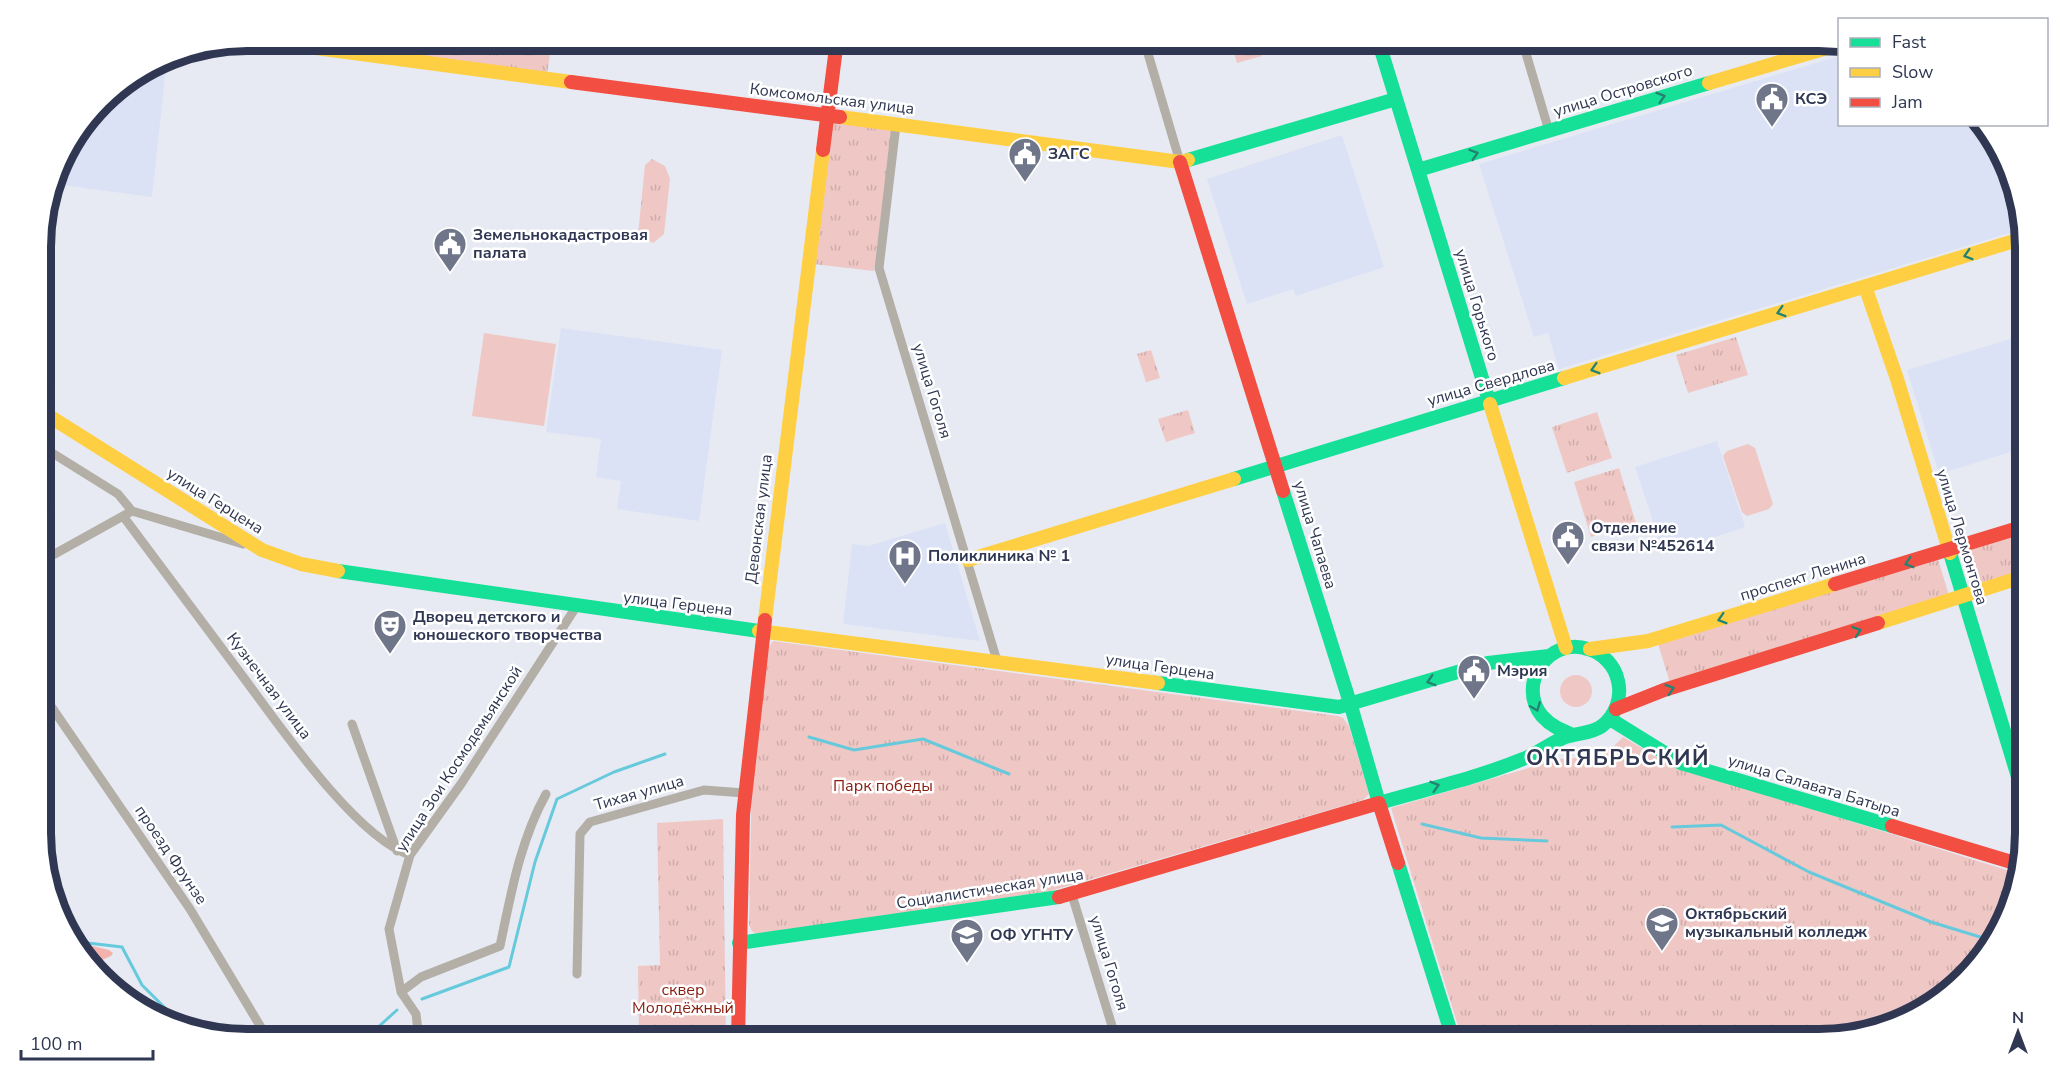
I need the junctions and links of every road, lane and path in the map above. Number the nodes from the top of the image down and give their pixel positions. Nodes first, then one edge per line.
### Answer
1 (339, 51) edge
2 (836, 51) edge
3 (1147, 51) edge
4 (1381, 51) edge
5 (1525, 51) edge
6 (1817, 51) edge
7 (1396, 99) junction
8 (827, 116) junction
9 (896, 125) junction
10 (1549, 131) junction
11 (1180, 162) junction
12 (1418, 170) junction
13 (2015, 241) edge
14 (1865, 286) junction
15 (1489, 400) junction
16 (51, 417) edge
17 (51, 452) edge
18 (1276, 465) junction
19 (127, 513) junction
20 (2015, 529) edge
21 (262, 550) junction
22 (1949, 550) junction
23 (51, 556) edge
24 (968, 560) junction
25 (2015, 579) edge
26 (1963, 594) junction
27 (576, 607) junction
28 (762, 632) junction
29 (1566, 648) junction
30 (1589, 649) junction
31 (1550, 656) junction
32 (997, 661) junction
33 (51, 706) edge
34 (1351, 706) junction
35 (1613, 714) junction
36 (352, 724) dead end
37 (1572, 735) junction
38 (2015, 767) edge
39 (744, 793) junction
40 (546, 794) dead end
41 (1379, 803) junction
42 (397, 851) junction
43 (410, 855) junction
44 (2012, 862) edge
45 (1072, 896) junction
46 (739, 943) junction
47 (577, 974) dead end
48 (401, 992) junction
49 (261, 1029) edge
50 (418, 1029) edge
51 (738, 1029) edge
52 (1113, 1029) edge
53 (1450, 1029) edge

1 - 8 street, Комсомольская улица
2 - 8 street, Девонская улица
3 - 11 street, улица Чапаева
4 - 7 street, улица Горького
5 - 10 street
10 -> 6 street, улица Островского
7 - 11 street, Комсомольская улица
7 - 12 street, улица Горького
8 - 9 street, Комсомольская улица
8 - 28 street, Девонская улица
9 - 11 street, Комсомольская улица
9 - 24 street, улица Гоголя
12 -> 10 street, улица Островского
11 - 18 street, улица Чапаева
12 - 15 street, улица Горького
13 -> 14 street, улица Свердлова
14 -> 15 street, улица Свердлова
14 - 22 street, улица Лермонтова
15 - 18 street, улица Свердлова
15 - 29 street, улица Горького
16 - 21 street, улица Герцена
17 - 19 street, Кузнечная улица
18 - 24 street, улица Свердлова
18 - 34 street, улица Чапаева
19 - 21 street
19 - 23 street
19 - 42 street, Кузнечная улица
20 - 22 street, проспект Ленина
21 - 27 street, улица Герцена
22 - 26 street, улица Лермонтова
22 -> 30 street, проспект Ленина
24 - 32 street, улица Гоголя
25 - 26 street
35 -> 26 street
26 - 38 street, улица Лермонтова
27 - 28 street, улица Герцена
27 - 43 street, улица Зои Космодемьянской
28 - 32 street, улица Герцена
28 - 39 street, Девонская улица
29 - 30 street
29 - 31 street
30 - 35 street
31 -> 34 street
31 -> 37 street
32 - 34 street, улица Герцена
33 - 49 street, проезд Фрунзе
34 - 41 street, улица Чапаева
35 - 37 street
35 - 44 street, улица Салавата Батыра
36 - 42 street
41 -> 37 street
39 - 46 street, Девонская улица
39 - 47 street, Тихая улица
40 - 48 street
41 - 45 street, Социалистическая улица
41 - 53 street, улица Чапаева
42 - 43 street, Кузнечная улица
43 - 48 street, улица Зои Космодемьянской
45 - 46 street, Социалистическая улица
45 - 52 street, улица Гоголя
46 - 51 street, Девонская улица
48 - 50 street, улица Зои Космодемьянской

